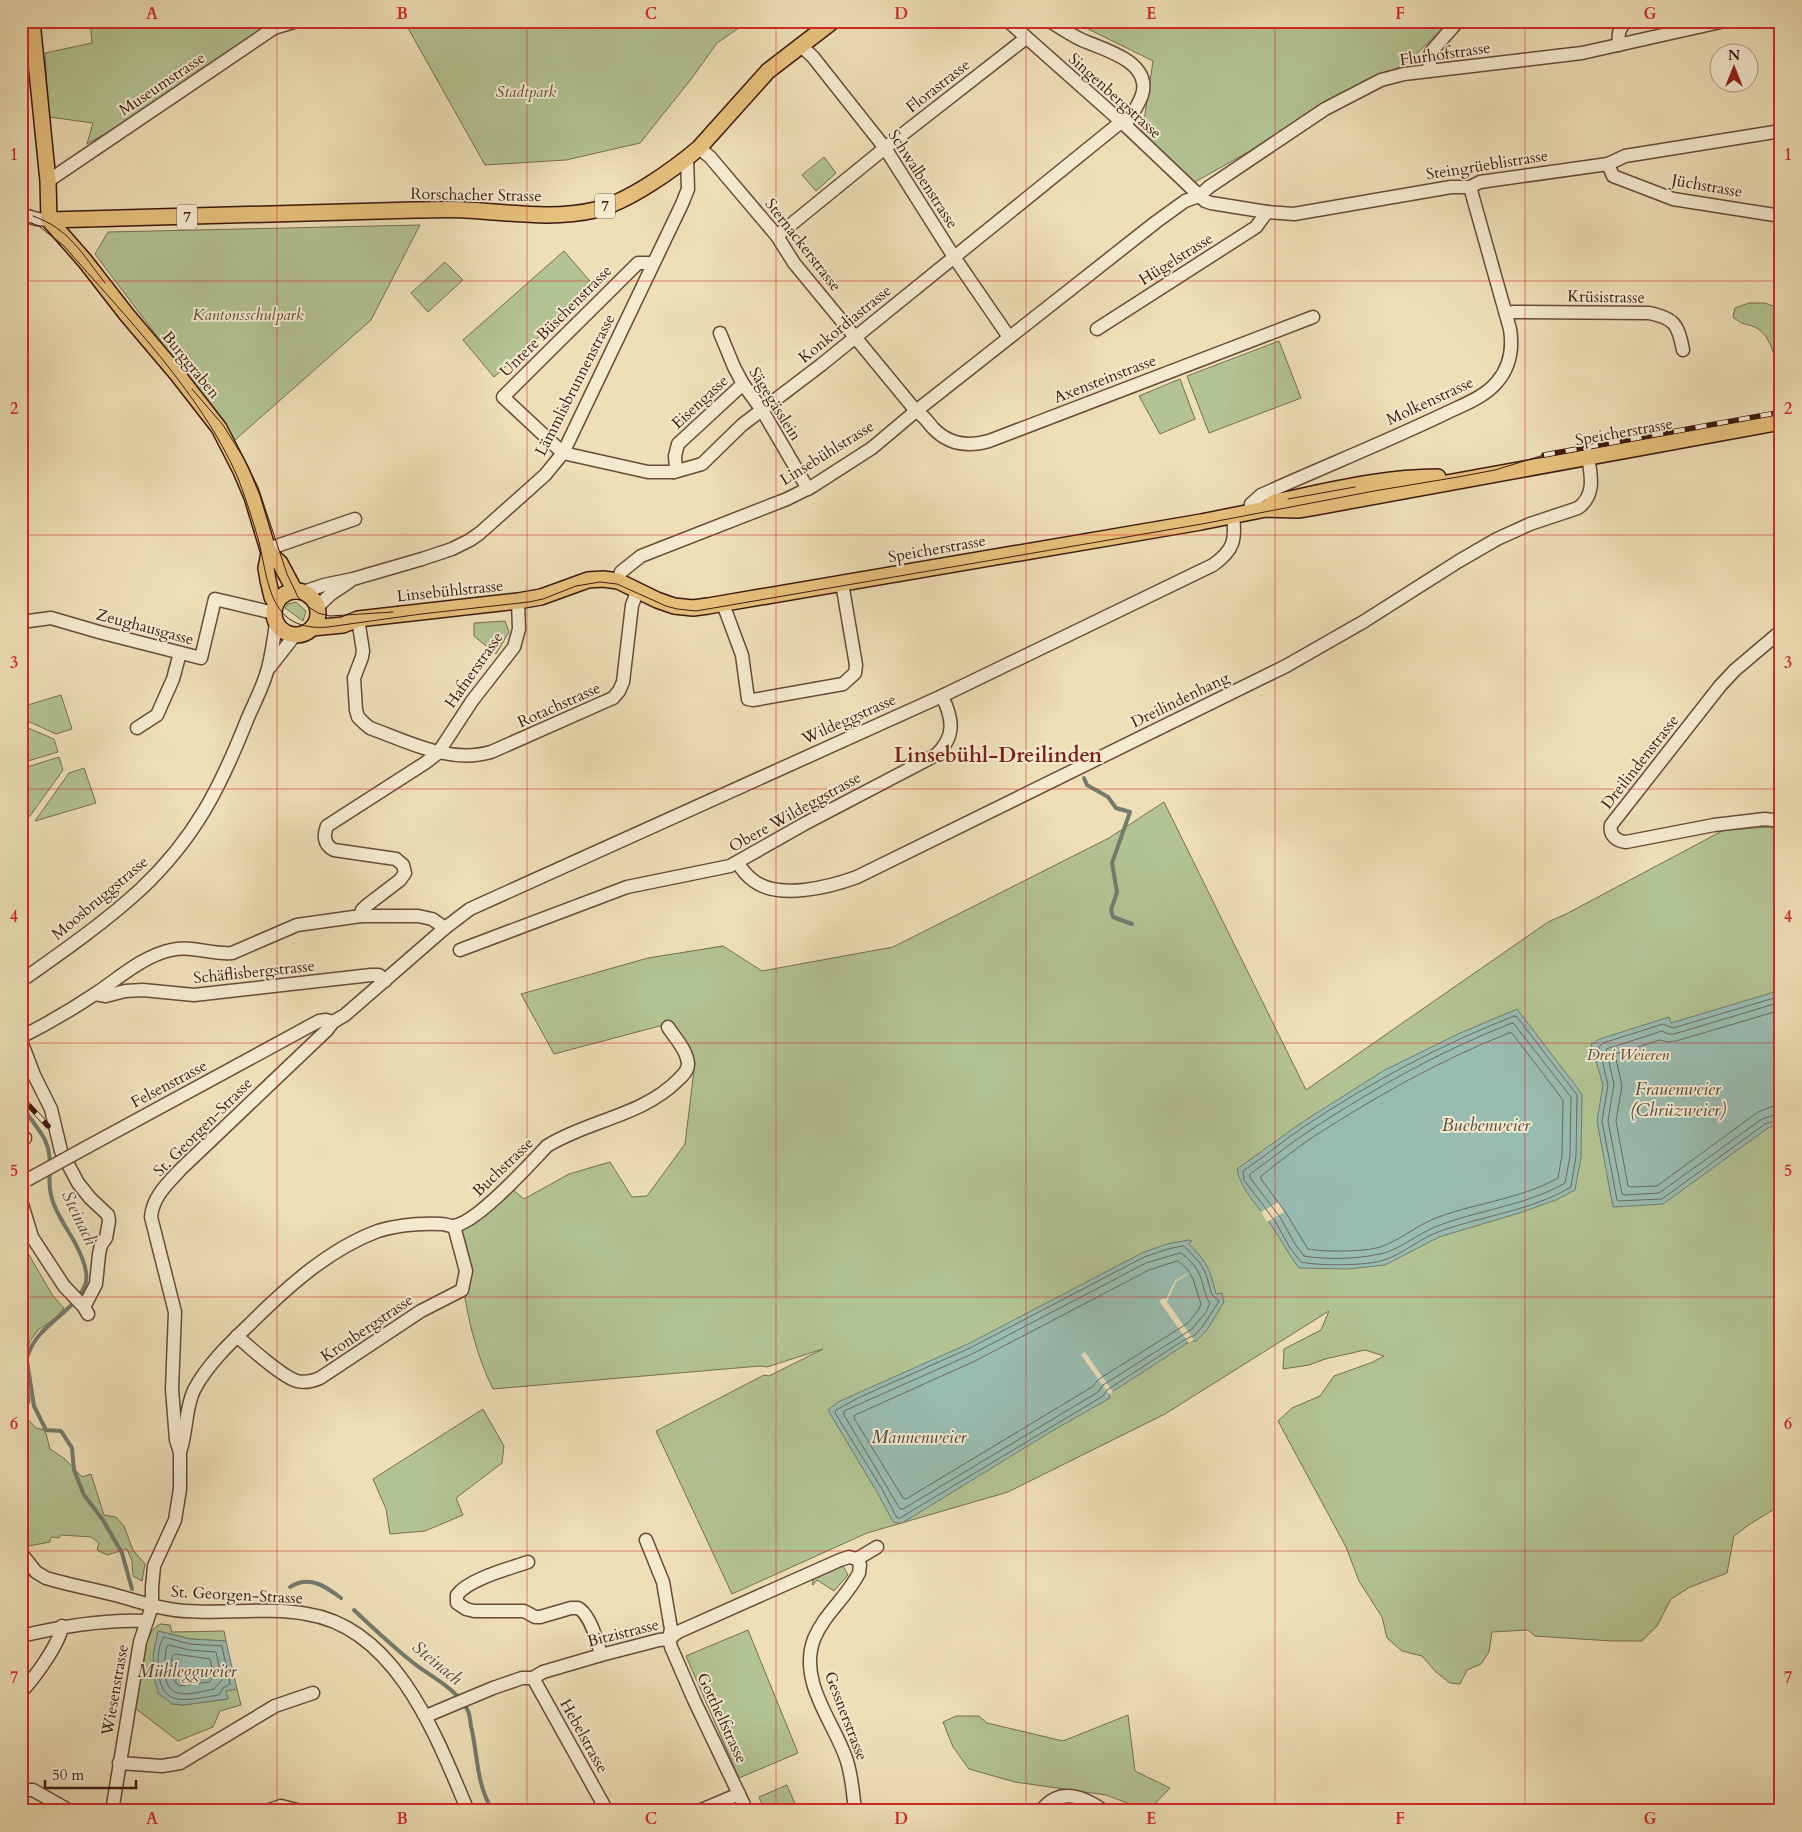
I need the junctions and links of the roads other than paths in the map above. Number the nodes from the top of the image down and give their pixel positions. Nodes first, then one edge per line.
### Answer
1 (32, 21) edge
2 (297, 21) edge
3 (832, 21) edge
4 (1008, 21) edge
5 (1049, 21) edge
6 (1458, 21) edge
7 (1627, 21) edge
8 (1725, 21) edge
9 (1026, 38) junction
10 (800, 45) junction
11 (1619, 45) junction
12 (1429, 71) junction
13 (1123, 124) junction
14 (1781, 131) edge
15 (699, 148) junction
16 (885, 148) junction
17 (687, 158) junction
18 (1608, 164) junction
19 (48, 181) junction
20 (1470, 187) junction
21 (1199, 196) junction
22 (1267, 212) junction
23 (21, 214) edge
24 (1781, 216) edge
25 (49, 220) junction
26 (777, 236) junction
27 (954, 257) junction
28 (653, 263) junction
29 (1506, 314) junction
30 (1313, 317) dead end
31 (1097, 329) dead end
32 (720, 333) dead end
33 (856, 337) junction
34 (1010, 337) junction
35 (1682, 350) dead end
36 (743, 384) junction
37 (762, 410) junction
38 (916, 411) junction
39 (1781, 422) edge
40 (563, 453) junction
41 (1588, 457) junction
42 (674, 472) junction
43 (808, 489) junction
44 (1250, 512) junction
45 (1233, 515) junction
46 (356, 519) dead end
47 (268, 551) junction
48 (353, 579) junction
49 (618, 581) junction
50 (842, 583) junction
51 (638, 590) junction
52 (299, 592) junction
53 (518, 601) junction
54 (723, 604) junction
55 (318, 610) junction
56 (275, 613) junction
57 (358, 619) junction
58 (21, 622) edge
59 (312, 628) junction
60 (1781, 631) edge
61 (295, 635) junction
62 (180, 653) junction
63 (268, 669) junction
64 (942, 696) junction
65 (137, 728) dead end
66 (438, 753) junction
67 (1781, 821) edge
68 (738, 863) junction
69 (361, 916) junction
70 (445, 928) junction
71 (460, 950) dead end
72 (385, 981) junction
73 (21, 982) edge
74 (95, 994) junction
75 (333, 1022) junction
76 (668, 1027) dead end
77 (21, 1036) edge
78 (21, 1042) edge
79 (24, 1181) edge
80 (21, 1201) edge
81 (454, 1226) junction
82 (237, 1336) junction
83 (180, 1452) junction
84 (646, 1540) dead end
85 (878, 1547) dead end
86 (21, 1553) edge
87 (857, 1559) junction
88 (528, 1562) dead end
89 (152, 1606) junction
90 (147, 1621) junction
91 (62, 1626) junction
92 (21, 1636) edge
93 (669, 1639) junction
94 (601, 1655) junction
95 (533, 1678) junction
96 (21, 1692) edge
97 (312, 1693) dead end
98 (426, 1716) junction
99 (119, 1763) junction
100 (21, 1790) edge
101 (739, 1794) junction
102 (70, 1811) edge
103 (112, 1811) edge
104 (266, 1811) edge
105 (301, 1811) edge
106 (468, 1811) edge
107 (607, 1811) edge
108 (699, 1811) edge
109 (747, 1811) edge
110 (854, 1811) edge
111 (1041, 1811) edge
112 (1104, 1811) edge

1 - 19 main road
2 - 19 street, Museumstrasse
3 - 10 main road, Rorschacher Strasse / 7
4 - 9 street, Singenbergstrasse
5 - 13 street
6 - 12 street
7 - 11 street
8 - 11 street, Flurhofstrasse
9 - 13 street, Singenbergstrasse
9 - 16 street, Florastrasse
10 - 15 main road, Rorschacher Strasse / 7
10 - 16 street, Schwalbenstrasse
11 - 12 street, Flurhofstrasse
12 - 21 street, Flurhofstrasse
13 - 21 street, Singenbergstrasse
13 - 27 street, Konkordiastrasse
14 - 18 street, Steingrüeblistrasse
15 - 17 main road, Rorschacher Strasse / 7
15 - 26 street, Sternackerstrasse
16 - 26 street, Florastrasse
16 - 27 street, Schwalbenstrasse
17 - 25 main road, Rorschacher Strasse / 7
17 - 28 street, Lämmlisbrunnenstrasse
18 - 20 street, Steingrüeblistrasse
18 - 24 street, Jüchstrasse
19 - 25 main road
20 - 22 street, Steingrüeblistrasse
20 - 29 street, Molkenstrasse
21 - 22 street, Steingrüeblistrasse
21 - 34 street, Linsebühlstrasse
22 - 31 street, Hügelstrasse
23 - 25 street
25 - 47 main road, Burggraben
26 - 33 street, Sternackerstrasse
27 - 33 street, Konkordiastrasse
27 - 34 street, Schwalbenstrasse
28 - 40 street, Lämmlisbrunnenstrasse
28 - 40 street, Untere Büschenstrasse
29 - 35 street, Krüsistrasse
29 - 44 street, Molkenstrasse
30 - 38 street, Axensteinstrasse
32 - 36 street, Sägegässlein
33 - 37 street, Konkordiastrasse
33 - 38 street, Sternackerstrasse
34 - 38 street, Linsebühlstrasse
36 - 37 street, Sägegässlein
36 - 42 street, Eisengasse
37 - 42 street, Konkordiastrasse
37 - 43 street, Sägegässlein
38 - 43 street, Linsebühlstrasse
39 - 41 main road, Speicherstrasse
40 - 42 street, Konkordiastrasse
40 - 48 street, Lämmlisbrunnenstrasse
41 - 44 main road, Speicherstrasse
41 - 68 street, Dreilindenhang
43 - 49 street, Linsebühlstrasse
44 - 45 main road, Speicherstrasse
45 - 50 main road, Speicherstrasse
45 - 64 street, Wildeggstrasse
46 - 47 street
47 - 52 main road, Burggraben
47 - 56 main road, Burggraben
48 - 52 street, Lämmlisbrunnenstrasse
48 - 55 street, Lämmlisbrunnenstrasse
49 - 51 main road, Speicherstrasse
49 - 53 main road, Linsebühlstrasse
50 - 54 main road, Speicherstrasse
50 - 54 street
51 - 54 main road, Speicherstrasse
51 - 66 street, Rotachstrasse
52 - 55 main road, Burggraben
52 - 56 main road
53 - 57 main road, Linsebühlstrasse
53 - 66 street, Hafnerstrasse
55 - 57 main road, Linsebühlstrasse
55 - 59 main road
56 - 61 main road
56 - 62 street, Zeughausgasse
56 - 63 street, Moosbruggstrasse
57 - 59 main road, Linsebühlstrasse
57 - 66 street, Rotachstrasse
58 - 62 street, Zeughausgasse
59 - 61 main road
60 - 67 street, Dreilindenstrasse
61 - 63 street, Moosbruggstrasse
62 - 65 street
63 - 73 street, Moosbruggstrasse
64 - 68 street, Obere Wildeggstrasse
64 - 70 street, Wildeggstrasse
66 - 69 street
68 - 71 street, Obere Wildeggstrasse
69 - 70 street
69 - 74 street
70 - 72 street, St. Georgen-Strasse
72 - 74 street, Schäflisbergstrasse
72 - 75 street, St. Georgen-Strasse
74 - 77 street
75 - 79 street, Felsenstrasse, bridge
75 - 83 street, St. Georgen-Strasse
76 - 81 street, Buchstrasse
78 - 80 street
81 - 82 street
81 - 82 street, Kronbergstrasse
82 - 83 street
83 - 89 street, St. Georgen-Strasse
84 - 93 street
85 - 87 street, Bitzistrasse
86 - 89 street
87 - 93 street, Bitzistrasse
87 - 110 street, Gessnerstrasse
88 - 94 street
89 - 90 street, Wiesenstrasse
89 - 98 street, St. Georgen-Strasse
90 - 91 street
90 - 99 street, Wiesenstrasse
91 - 92 street
91 - 96 street
93 - 94 street, Bitzistrasse
93 - 101 street, Gotthelfstrasse
94 - 95 street, Bitzistrasse
95 - 98 street, Bitzistrasse
95 - 107 street, Hebelstrasse
97 - 99 street
98 - 106 street, St. Georgen-Strasse
99 - 103 street, Wiesenstrasse
100 - 102 street
101 - 108 street
101 - 109 street, Gotthelfstrasse
104 - 105 street
111 - 112 street

